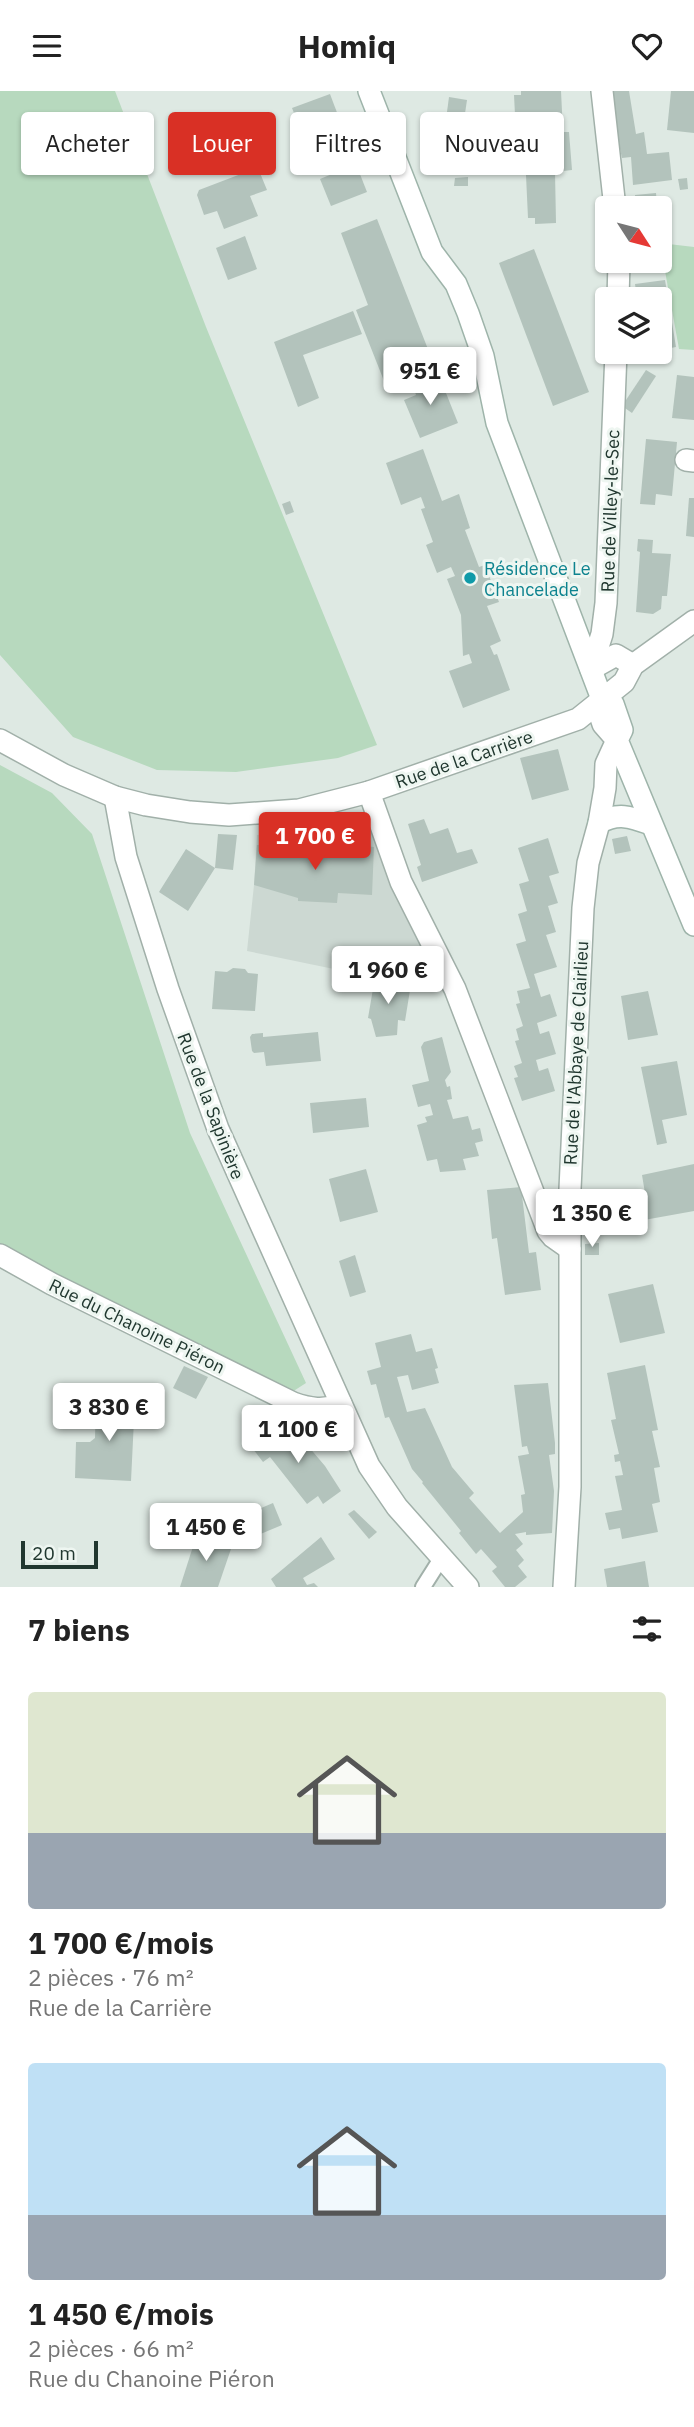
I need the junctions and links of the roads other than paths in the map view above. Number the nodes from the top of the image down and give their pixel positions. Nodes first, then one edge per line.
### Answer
1 (369, 91) edge
2 (602, 91) edge
3 (614, 196) edge
4 (616, 364) edge
5 (694, 621) edge
6 (633, 665) junction
7 (591, 669) junction
8 (602, 699) junction
9 (0, 740) edge
10 (617, 740) junction
11 (369, 792) junction
12 (115, 797) junction
13 (599, 823) junction
14 (651, 824) junction
15 (694, 925) edge
16 (570, 1249) junction
17 (0, 1255) edge
18 (341, 1403) junction
19 (442, 1557) junction
20 (423, 1587) edge
21 (468, 1587) edge
22 (565, 1587) edge

1 - 7 street
2 - 3 street
4 - 7 street, Rue de Villey-le-Sec
5 - 6 street, Rue de la Carrière
6 - 7 street
6 - 8 street, Rue de la Carrière
7 - 8 street
8 - 10 street
8 - 11 street, Rue de la Carrière
9 - 12 street, Rue de la Carrière
10 - 13 street, Rue de l'Abbaye de Clairlieu
10 - 14 street
11 - 12 street, Rue de la Carrière
11 - 16 street
12 - 18 street, Rue de la Sapinière
13 - 14 street
13 - 16 street, Rue de l'Abbaye de Clairlieu
14 - 15 street
16 - 22 street, Rue de l'Abbaye de Clairlieu
17 - 18 street, Rue du Chanoine Piéron
18 - 19 street
19 - 20 lane
19 - 21 street

